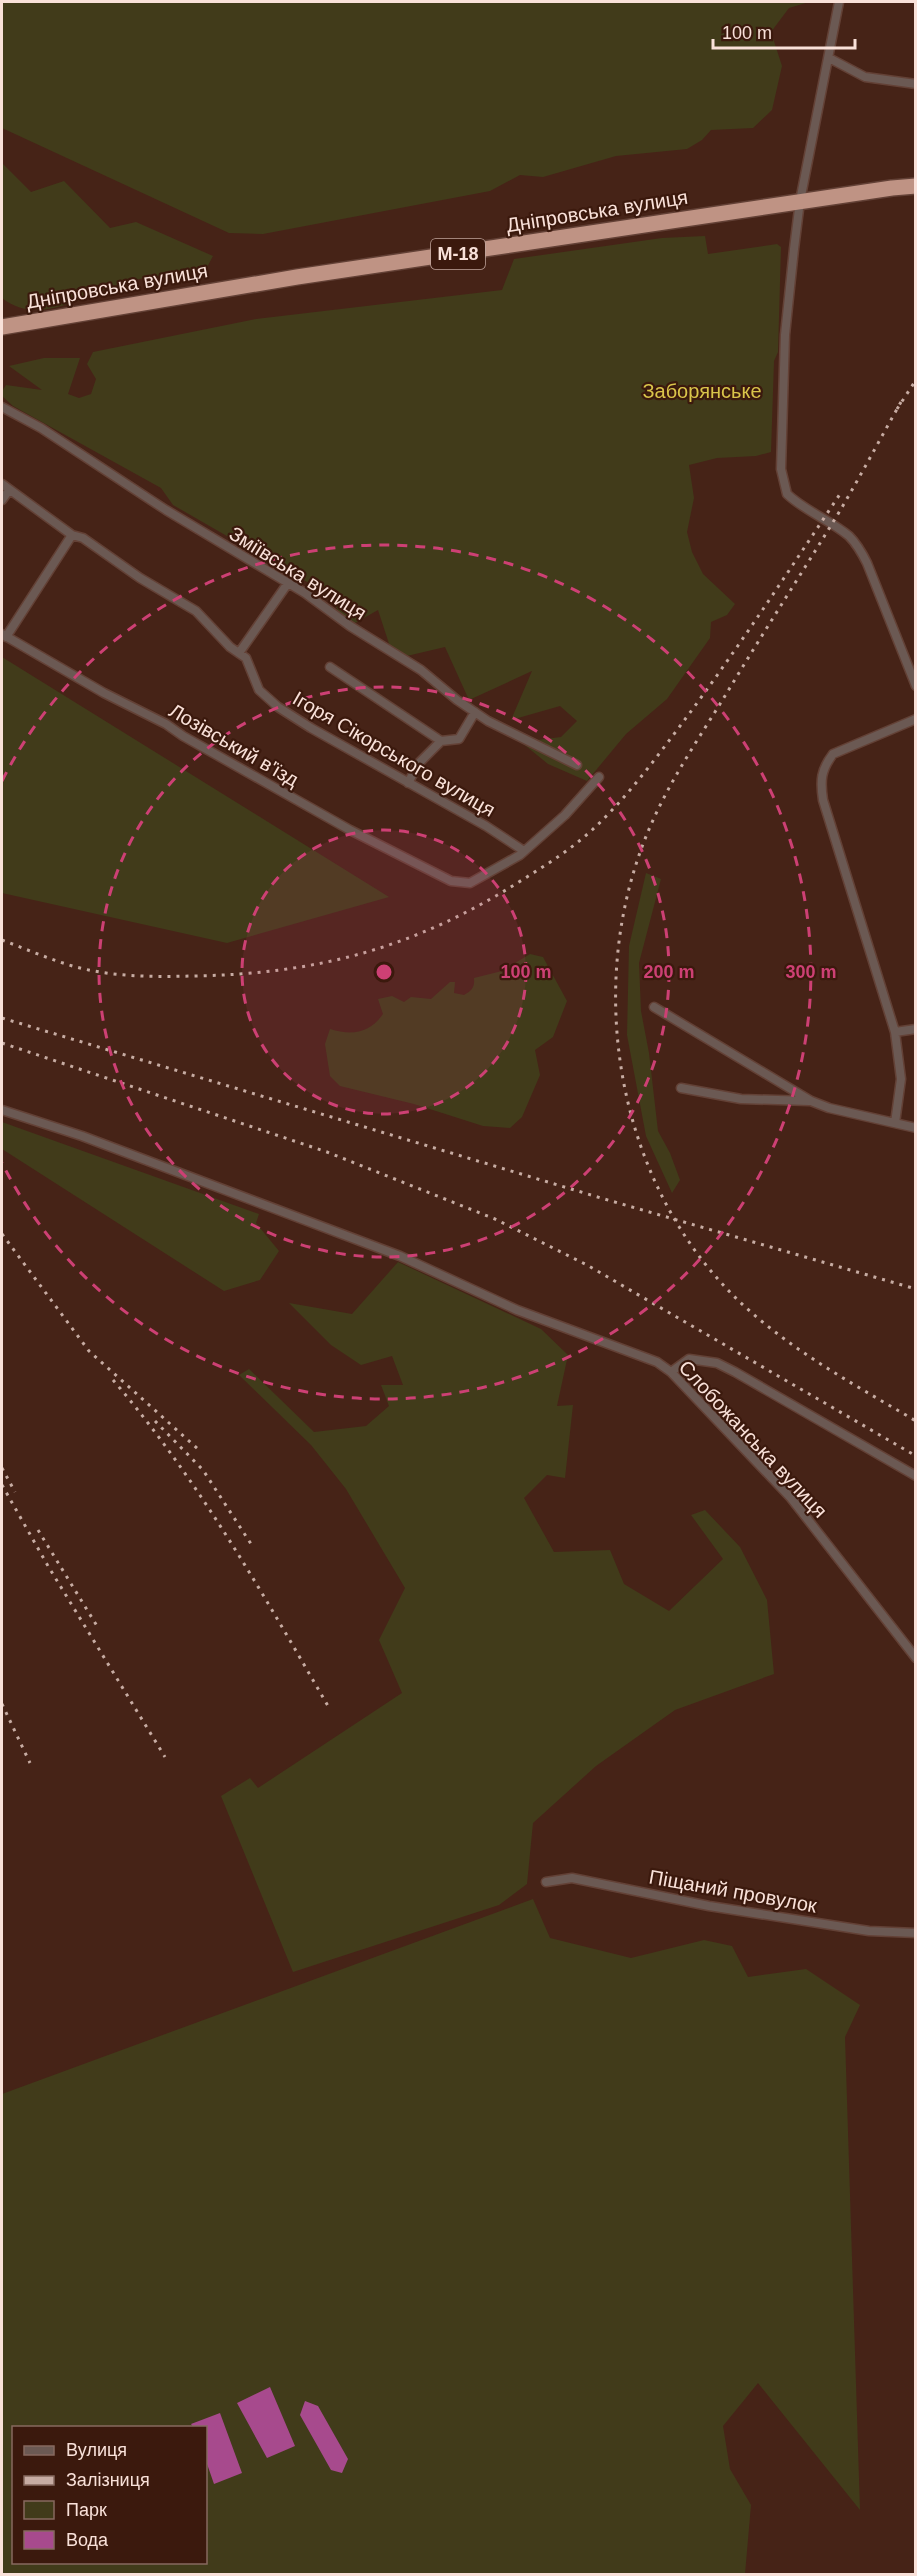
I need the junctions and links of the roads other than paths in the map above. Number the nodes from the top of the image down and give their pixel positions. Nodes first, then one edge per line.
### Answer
1 (838, 2) edge
2 (829, 58) junction
3 (915, 84) edge
4 (915, 186) edge
5 (800, 201) junction
6 (2, 327) edge
7 (2, 407) edge
8 (5, 487) edge
9 (2, 500) edge
10 (72, 535) junction
11 (288, 583) junction
12 (4, 636) edge
13 (239, 653) junction
14 (330, 667) dead end
15 (915, 686) edge
16 (475, 712) junction
17 (915, 719) edge
18 (441, 741) junction
19 (577, 765) dead end
20 (599, 777) dead end
21 (408, 783) junction
22 (524, 851) junction
23 (654, 1007) dead end
24 (915, 1029) edge
25 (895, 1032) junction
26 (681, 1088) dead end
27 (811, 1101) junction
28 (2, 1110) edge
29 (895, 1123) junction
30 (915, 1128) edge
31 (671, 1372) junction
32 (915, 1476) edge
33 (915, 1658) edge
34 (546, 1882) dead end
35 (915, 1933) edge

1 - 2 street
2 - 3 street
2 - 5 street
4 - 5 highway, Дніпровська вулиця / М-18
5 - 6 highway, Дніпровська вулиця / М-18
5 - 15 street
7 - 11 street, Зміївська вулиця
8 - 9 street
8 - 10 street, Ігоря Сікорського вулиця
10 - 12 street
10 - 13 street, Ігоря Сікорського вулиця
11 - 13 street
11 - 16 street, Зміївська вулиця
12 - 22 street, Лозівський в'їзд
13 - 21 street, Ігоря Сікорського вулиця
14 - 18 street
16 - 18 street
16 - 19 street, Зміївська вулиця
17 - 25 street
18 - 21 street
20 - 22 street
21 - 22 street, Ігоря Сікорського вулиця
23 - 27 street
24 - 25 street
25 - 29 street
26 - 27 street
27 - 29 street
28 - 31 street, Слобожанська вулиця
29 - 30 street
31 - 32 street
31 - 33 street, Слобожанська вулиця
34 - 35 street, Піщаний провулок

